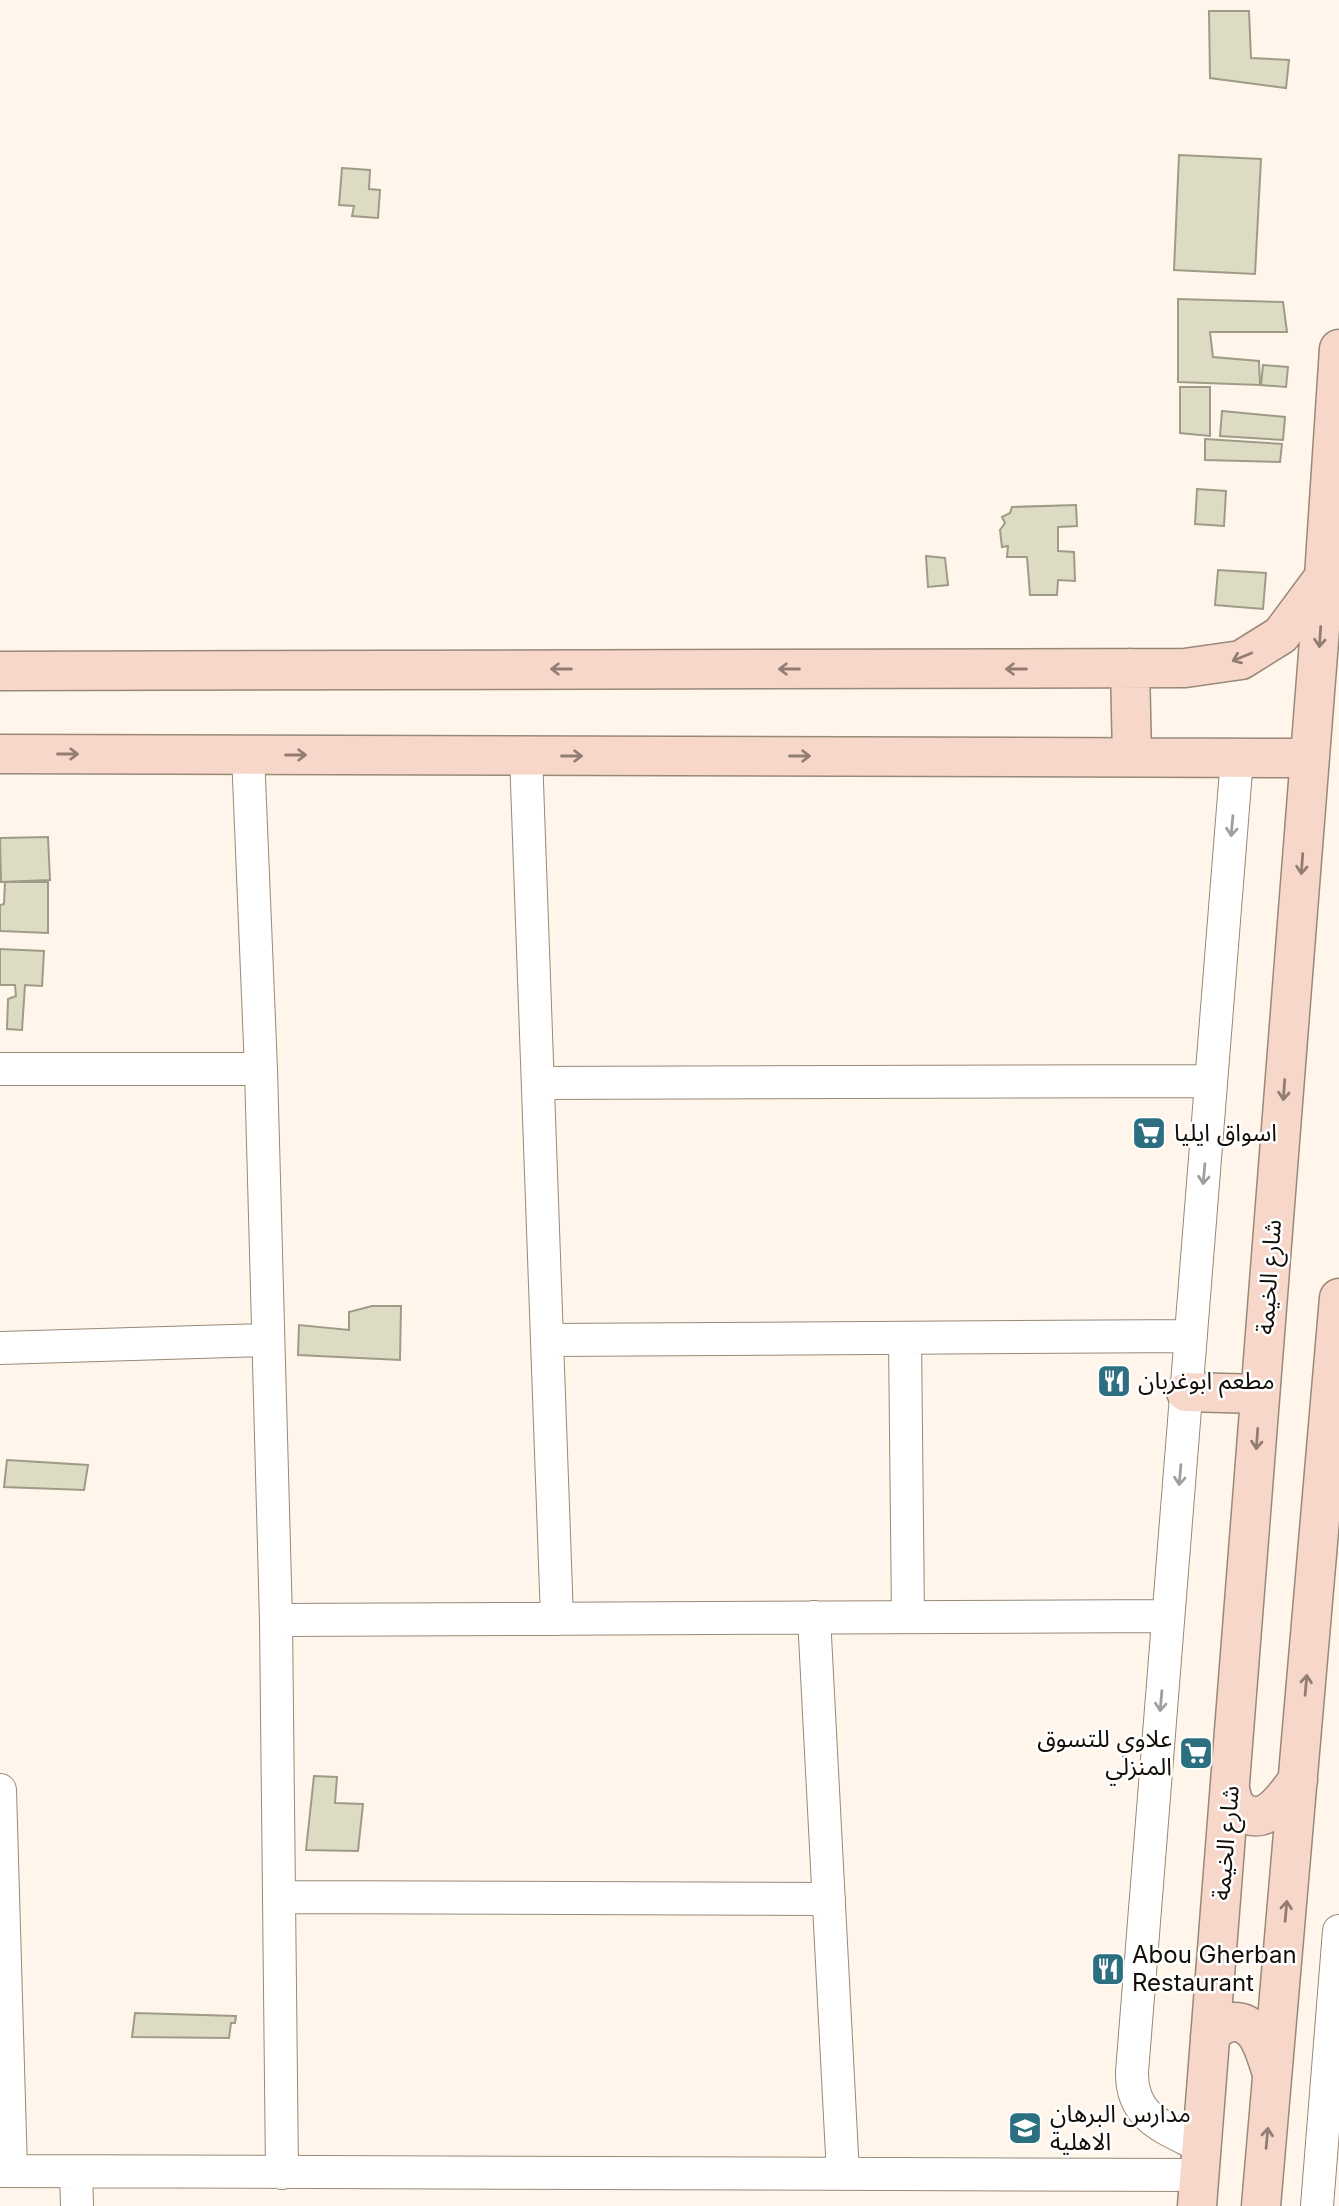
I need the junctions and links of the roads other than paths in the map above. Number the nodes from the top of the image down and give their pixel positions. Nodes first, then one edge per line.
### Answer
1 (1339, 349) edge
2 (1324, 577) junction
3 (1130, 668) junction
4 (0, 671) edge
5 (0, 754) edge
6 (248, 754) junction
7 (526, 755) junction
8 (1132, 757) junction
9 (1237, 758) junction
10 (1310, 758) junction
11 (0, 1069) edge
12 (261, 1069) junction
13 (1211, 1081) junction
14 (538, 1083) junction
15 (1339, 1298) edge
16 (1191, 1336) junction
17 (905, 1338) junction
18 (268, 1340) junction
19 (547, 1340) junction
20 (0, 1348) edge
21 (1186, 1392) junction
22 (1260, 1394) junction
23 (1168, 1616) junction
24 (814, 1617) junction
25 (908, 1617) junction
26 (557, 1619) junction
27 (276, 1620) junction
28 (1298, 1780) junction
29 (1230, 1789) junction
30 (0, 1790) edge
31 (1, 1881) edge
32 (279, 1897) junction
33 (829, 1899) junction
34 (1339, 1931) edge
35 (1335, 2013) edge
36 (1210, 2037) junction
37 (1273, 2075) junction
38 (6, 2171) edge
39 (76, 2172) junction
40 (282, 2173) junction
41 (843, 2174) junction
42 (1200, 2176) edge
43 (77, 2206) edge
44 (1261, 2206) edge
45 (1317, 2206) edge

1 - 2 street, شارع الخيمة
2 -> 3 street
2 -> 10 street, شارع الخيمة
3 -> 4 street
3 - 8 street
5 -> 6 street
6 -> 7 street
6 - 12 street
7 -> 8 street
7 - 14 street
8 - 9 street
9 - 10 street
9 -> 13 street
10 -> 22 street, شارع الخيمة
11 - 12 street
12 - 18 street
13 - 14 street
13 -> 16 street
14 - 19 street
28 -> 15 street
16 - 17 street
16 - 21 street
17 - 19 street
17 - 25 street
18 - 20 street
18 - 27 street
19 - 26 street
21 - 22 street
21 -> 23 street
22 -> 29 street, شارع الخيمة
23 - 25 street
23 -> 42 street
24 - 25 street
24 - 26 street
24 - 33 street
26 - 27 street
27 - 32 street
28 - 29 street
37 -> 28 street
29 - 36 street, شارع الخيمة
30 - 31 street
31 - 38 street
32 - 33 street
32 - 40 street
33 - 41 street
34 - 35 street
35 - 45 street
36 - 37 street
36 - 42 street, شارع الخيمة
44 -> 37 street
38 - 39 street
39 - 40 street
39 - 43 street
40 - 41 street
41 - 42 street

